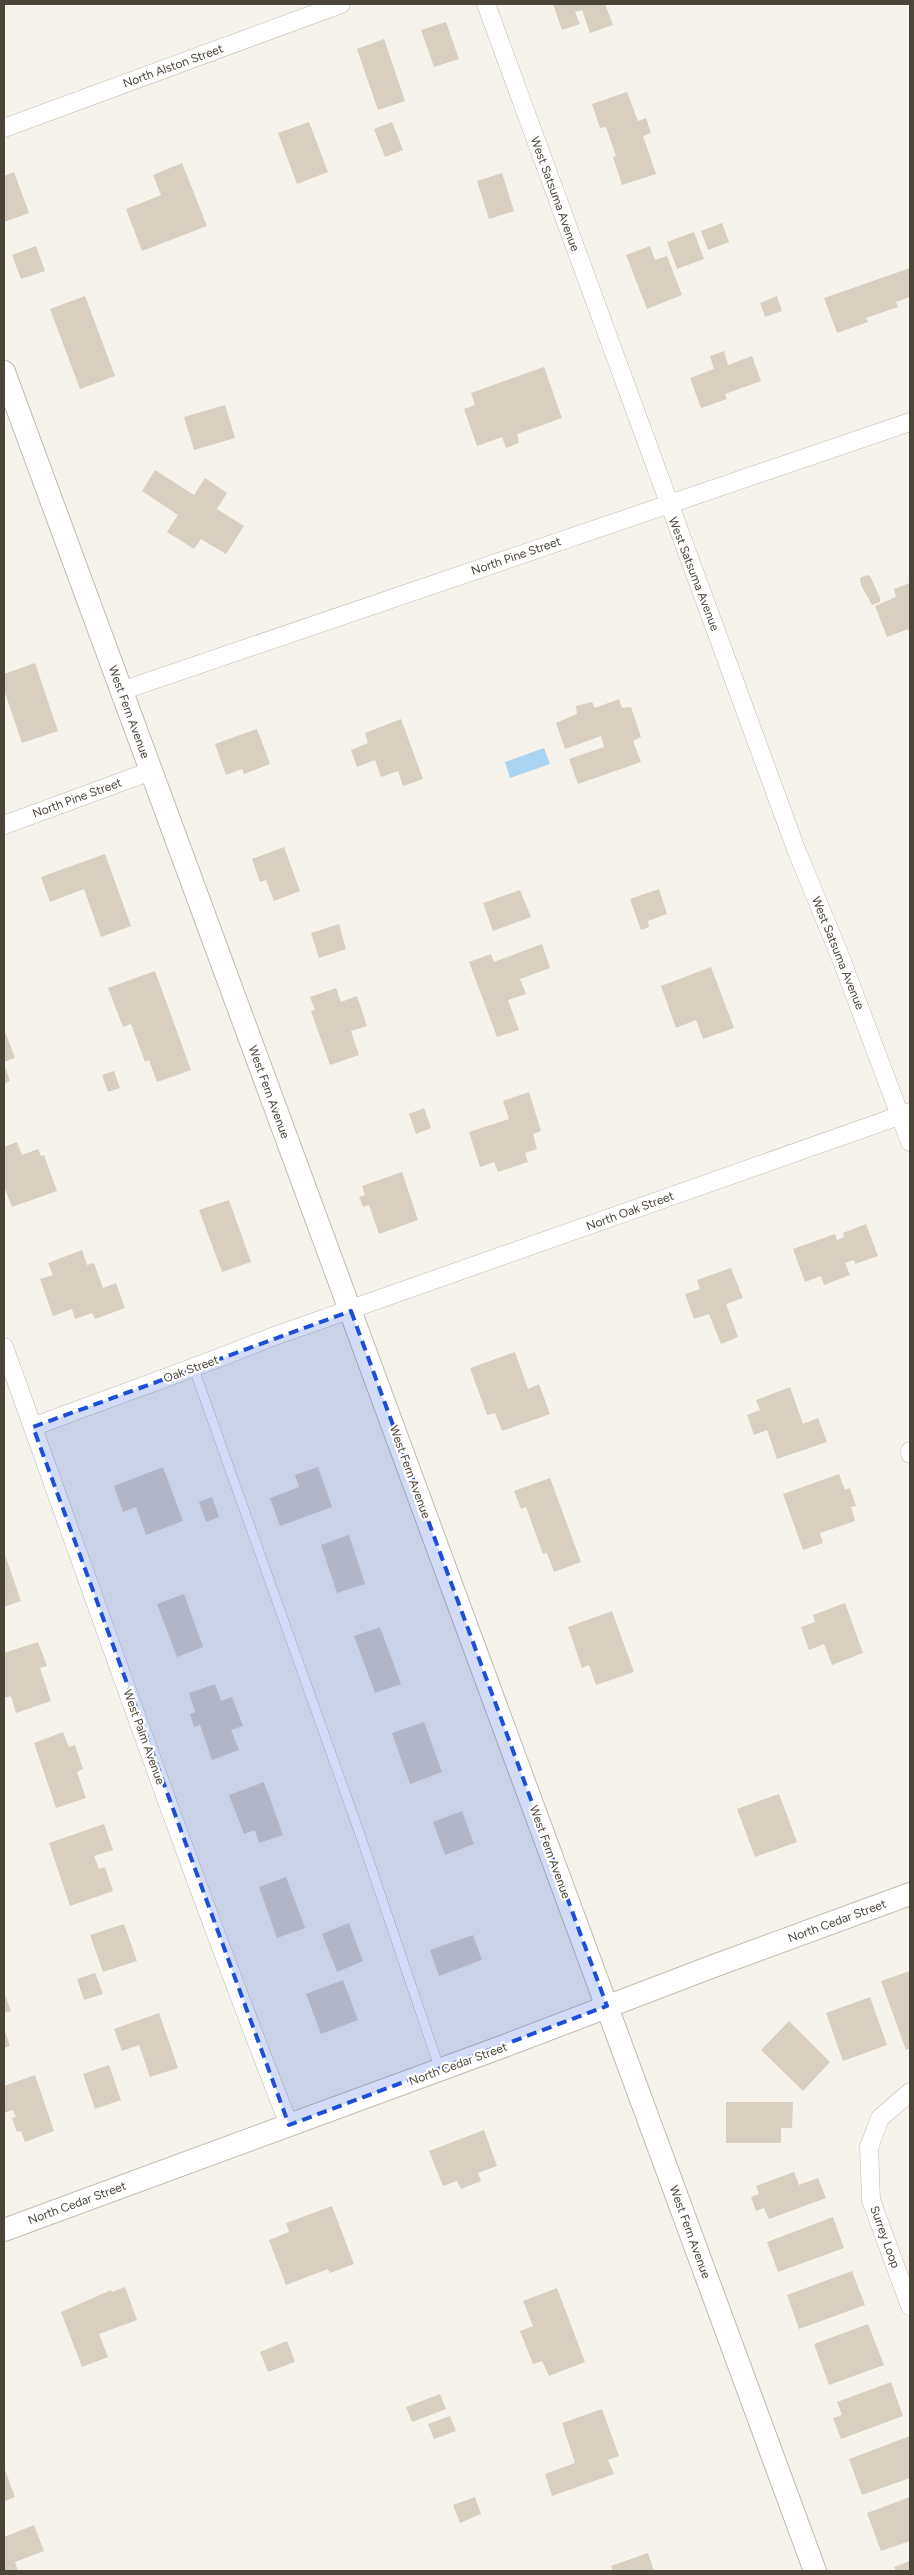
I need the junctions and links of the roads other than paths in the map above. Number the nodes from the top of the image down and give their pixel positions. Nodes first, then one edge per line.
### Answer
1 (341, 4) edge
2 (486, 4) edge
3 (4, 128) edge
4 (4, 372) edge
5 (910, 422) edge
6 (668, 504) junction
7 (122, 691) junction
8 (151, 771) junction
9 (4, 825) edge
10 (905, 1114) edge
11 (910, 1142) edge
12 (350, 1311) junction
13 (4, 1347) edge
14 (194, 1369) junction
15 (33, 1427) junction
16 (910, 1894) edge
17 (607, 2006) junction
18 (440, 2070) junction
19 (910, 2092) edge
20 (289, 2125) junction
21 (4, 2230) edge
22 (910, 2306) edge
23 (815, 2571) edge

1 - 3 street, North Alston Street
2 - 6 street, West Satsuma Avenue
4 - 7 street, West Fern Avenue
5 - 6 street, North Pine Street
6 - 7 street, North Pine Street
6 - 10 street, West Satsuma Avenue
7 - 8 street, West Fern Avenue
8 - 9 street, North Pine Street
8 - 12 street, West Fern Avenue
10 - 11 street, West Satsuma Avenue
10 - 12 street, North Oak Street
12 - 14 street, Oak Street
12 - 17 street, West Fern Avenue
13 - 15 street, West Palm Avenue
14 - 15 street, Oak Street
14 - 18 lane
15 - 20 street, West Palm Avenue
16 - 17 street, North Cedar Street
17 - 18 street, North Cedar Street
17 - 23 street, West Fern Avenue
18 - 20 street, North Cedar Street
19 - 22 street, Surrey Loop
20 - 21 street, North Cedar Street

